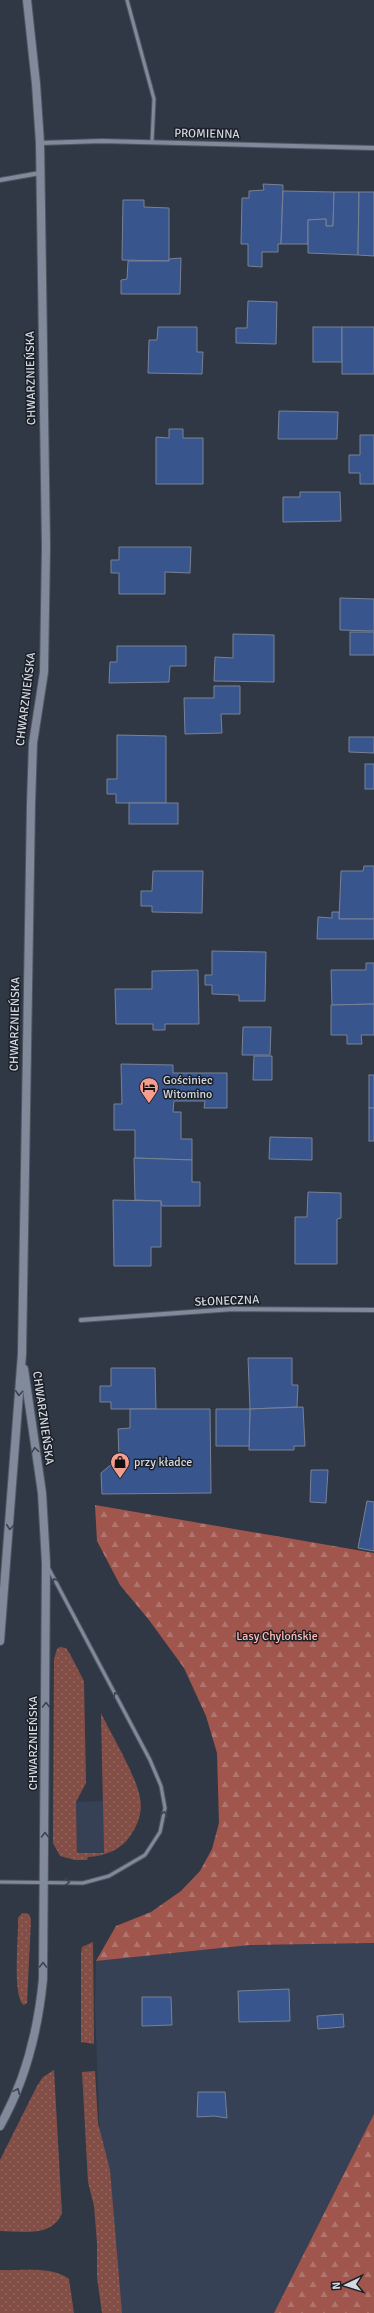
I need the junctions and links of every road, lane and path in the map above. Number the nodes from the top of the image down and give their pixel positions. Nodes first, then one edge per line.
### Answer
1 (27, 0) edge
2 (127, 0) edge
3 (152, 142) junction
4 (40, 143) junction
5 (374, 148) edge
6 (40, 173) junction
7 (0, 180) edge
8 (374, 1310) edge
9 (81, 1320) dead end
10 (22, 1354) junction
11 (46, 1563) junction
12 (0, 1641) edge
13 (0, 1882) edge
14 (44, 1882) junction
15 (0, 2126) edge

1 - 4 main road, CHWARZNIEŃSKA
2 - 3 lane
3 - 4 street, PROMIENNA
3 - 5 street, PROMIENNA
4 - 6 main road, CHWARZNIEŃSKA
6 - 7 street
6 - 10 main road, CHWARZNIEŃSKA
8 - 9 street, SŁONECZNA
11 -> 10 main road, CHWARZNIEŃSKA
10 -> 12 main road, CHWARZNIEŃSKA
14 -> 11 main road, CHWARZNIEŃSKA
14 -> 11 lane
13 - 14 lane
15 -> 14 main road, CHWARZNIEŃSKA

